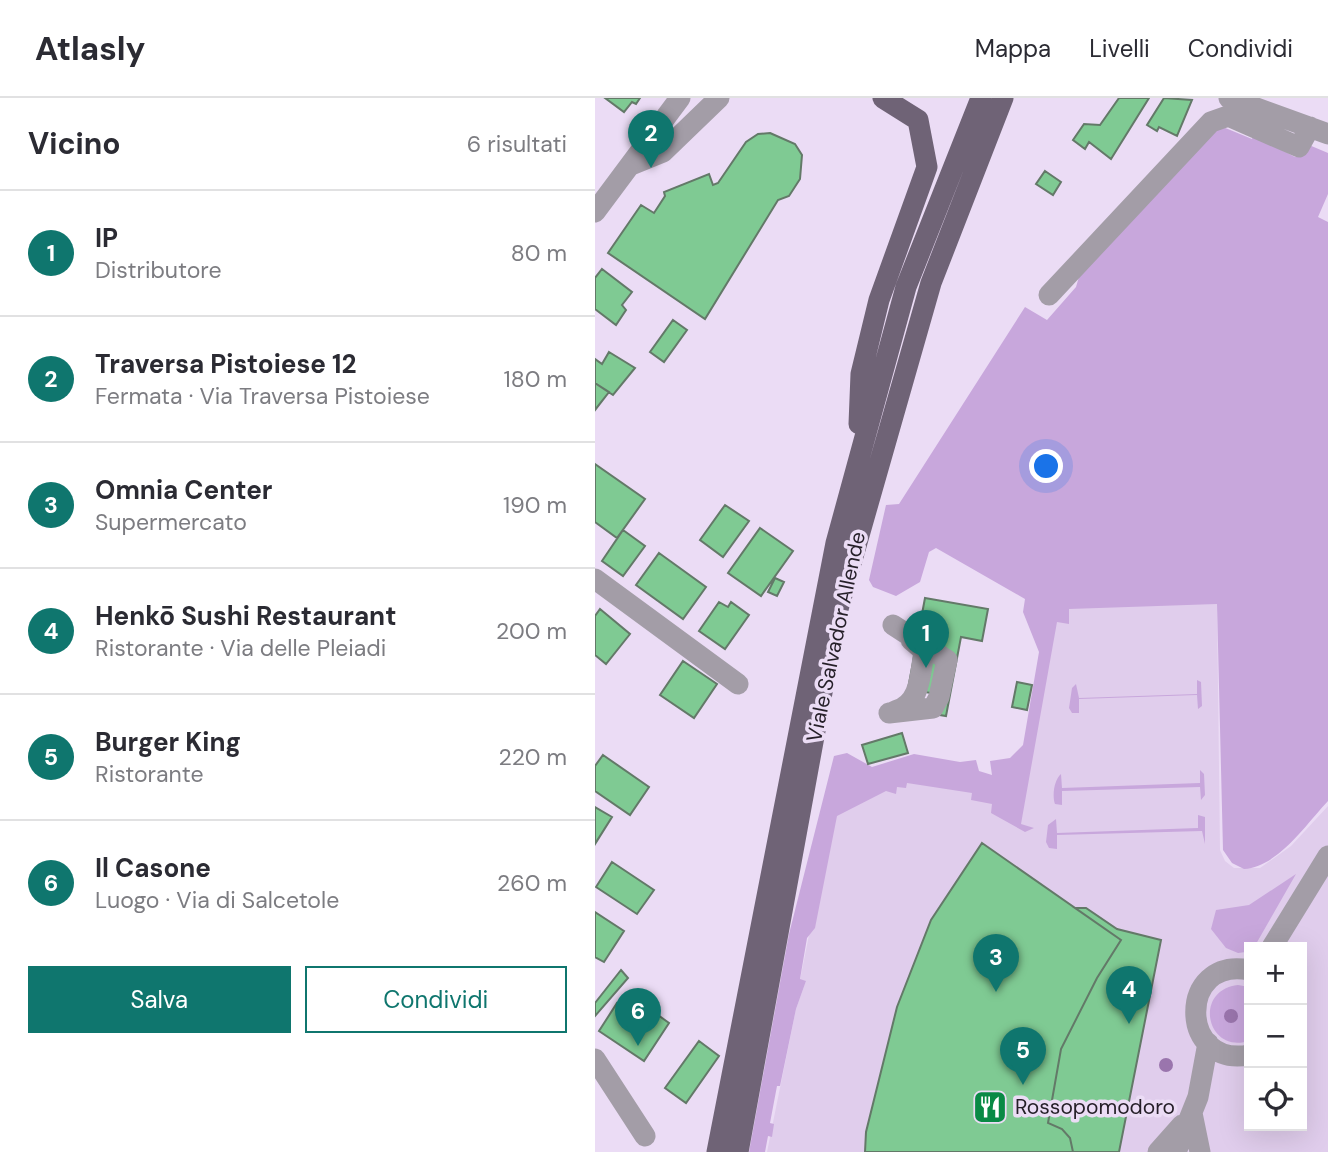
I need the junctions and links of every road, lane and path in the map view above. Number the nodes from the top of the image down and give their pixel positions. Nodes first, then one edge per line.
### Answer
1 (680, 98) edge
2 (719, 98) edge
3 (883, 98) edge
4 (981, 98) edge
5 (1003, 98) edge
6 (1229, 98) edge
7 (1319, 131) edge
8 (631, 165) junction
9 (595, 212) edge
10 (1049, 295) dead end
11 (857, 462) junction
12 (595, 579) edge
13 (893, 625) dead end
14 (738, 684) dead end
15 (889, 713) dead end
16 (1328, 856) edge
17 (1275, 942) edge
18 (1244, 970) edge
19 (1207, 1043) junction
20 (1241, 1055) edge
21 (595, 1059) edge
22 (1195, 1105) junction
23 (645, 1136) dead end
24 (715, 1152) edge
25 (738, 1152) edge
26 (1158, 1152) edge
27 (1176, 1152) edge
28 (1200, 1152) edge

1 - 8 street
2 - 8 street
3 - 11 main road
4 - 11 main road, Viale Salvador Allende
5 - 25 main road, Viale Salvador Allende
6 - 7 street
7 - 10 street
8 - 9 street
11 - 24 main road, Viale Salvador Allende
12 - 14 street
13 - 15 street
16 - 17 street
18 - 19 street
19 - 20 street
19 - 22 street
20 - 22 street
21 - 23 street
22 - 26 street
22 - 27 street
22 - 28 street

